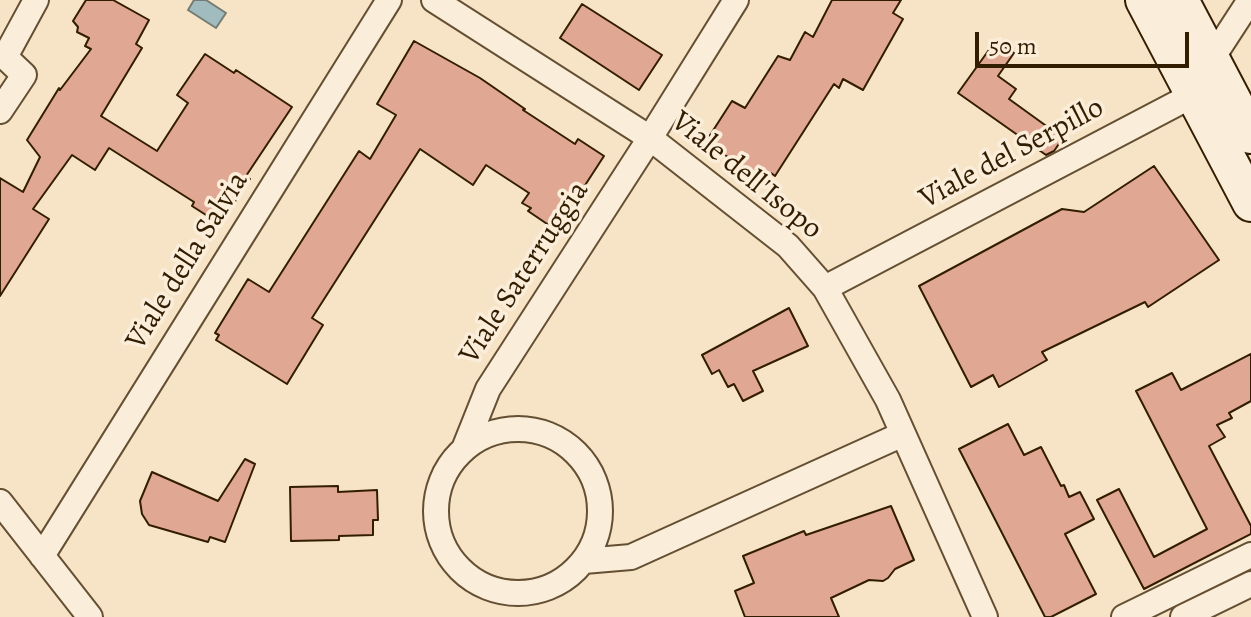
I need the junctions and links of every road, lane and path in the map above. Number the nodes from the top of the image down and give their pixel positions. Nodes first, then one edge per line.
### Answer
1 (36, 0) edge
2 (389, 0) edge
3 (434, 0) edge
4 (736, 0) edge
5 (1144, 0) edge
6 (1180, 0) edge
7 (1250, 0) edge
8 (1211, 60) junction
9 (1193, 95) junction
10 (0, 111) edge
11 (1251, 135) edge
12 (650, 138) junction
13 (1251, 203) edge
14 (825, 288) junction
15 (903, 434) junction
16 (464, 449) junction
17 (0, 502) edge
18 (1251, 555) edge
19 (42, 556) junction
20 (584, 561) junction
21 (1251, 584) edge
22 (90, 617) edge
23 (985, 617) edge
24 (1124, 617) edge
25 (1183, 617) edge

1 - 10 street
2 - 19 street, Viale della Salvia
3 - 12 street, Viale dell'Isopo
4 - 12 street, Viale Saterruggia
5 - 9 main road
6 - 8 main road
7 - 8 street
8 - 9 street
8 - 11 main road
9 - 13 main road
9 - 14 street, Viale del Serpillo
12 - 14 street, Viale dell'Isopo
12 - 16 street, Viale Saterruggia
14 - 15 street, Viale dell'Isopo
15 - 20 street
15 - 23 street, Viale dell'Isopo
16 - 20 street, Viale Saterruggia
16 - 20 street, Viale Saterruggia
17 - 19 street
18 - 24 street
19 - 22 street
21 - 25 street

